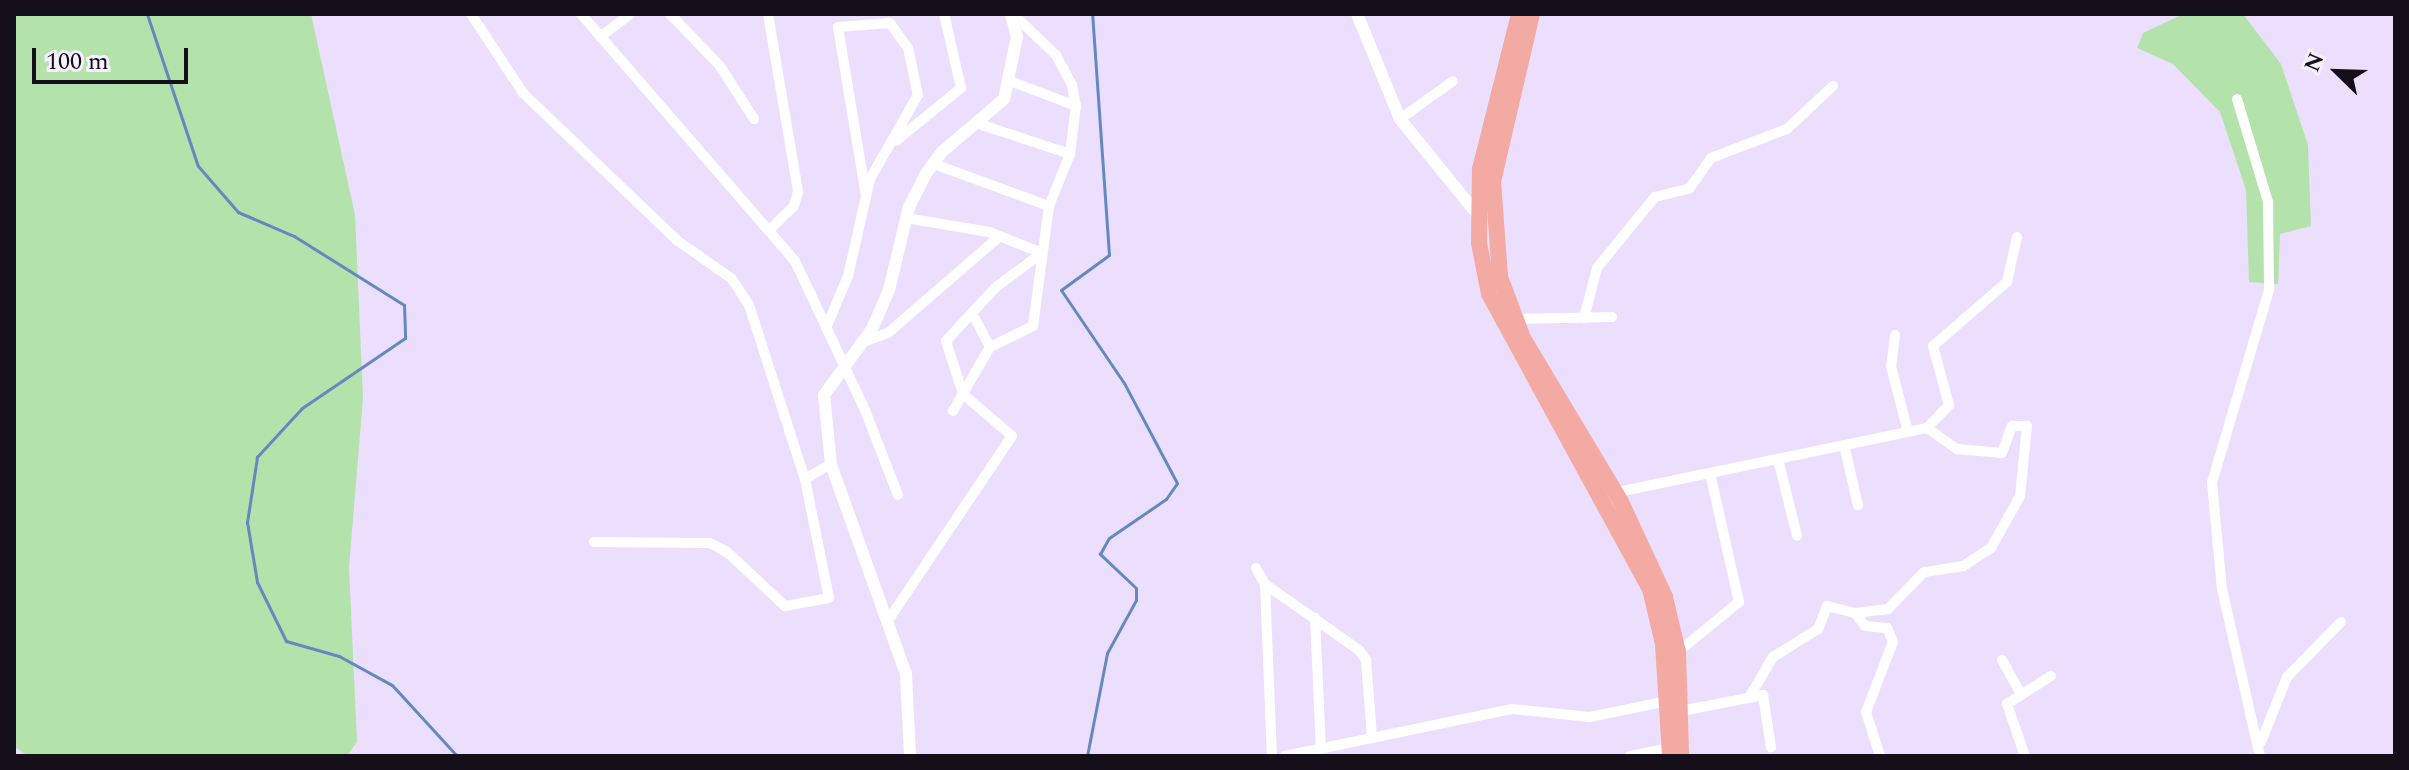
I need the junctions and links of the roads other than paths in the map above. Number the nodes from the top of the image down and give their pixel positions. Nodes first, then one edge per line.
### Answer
1 (471, 14) edge
2 (581, 14) edge
3 (630, 14) edge
4 (670, 14) edge
5 (768, 14) edge
6 (944, 14) edge
7 (1012, 14) edge
8 (1357, 14) edge
9 (1519, 14) edge
10 (1532, 14) edge
11 (600, 37) junction
12 (1010, 81) junction
13 (1453, 81) dead end
14 (1833, 86) dead end
15 (2237, 99) dead end
16 (1076, 106) junction
17 (754, 119) dead end
18 (1400, 119) junction
19 (979, 124) junction
20 (888, 147) junction
21 (1070, 154) junction
22 (934, 164) junction
23 (866, 197) junction
24 (1049, 206) junction
25 (1477, 214) junction
26 (906, 218) junction
27 (769, 230) junction
28 (1000, 236) junction
29 (2017, 237) dead end
30 (1042, 253) junction
31 (972, 313) junction
32 (1612, 317) dead end
33 (1584, 318) junction
34 (1515, 319) junction
35 (826, 328) junction
36 (1895, 335) dead end
37 (859, 343) junction
38 (990, 347) junction
39 (843, 363) junction
40 (963, 394) junction
41 (953, 411) dead end
42 (1927, 428) junction
43 (1908, 432) junction
44 (1844, 445) junction
45 (1778, 459) junction
46 (831, 464) junction
47 (1710, 473) junction
48 (805, 479) junction
49 (1613, 493) junction
50 (898, 495) dead end
51 (1858, 505) dead end
52 (1797, 536) dead end
53 (594, 542) dead end
54 (1256, 568) dead end
55 (1265, 584) junction
56 (1855, 613) junction
57 (1315, 618) junction
58 (889, 619) junction
59 (2341, 622) dead end
60 (1678, 652) junction
61 (2002, 660) dead end
62 (2051, 676) dead end
63 (1751, 694) junction
64 (2021, 694) junction
65 (1674, 706) junction
66 (1372, 736) junction
67 (1771, 747) dead end
68 (1326, 750) edge
69 (2260, 750) edge
70 (1674, 753) edge
71 (910, 756) edge
72 (1272, 756) edge
73 (1285, 756) edge
74 (1630, 756) edge
75 (1880, 756) edge
76 (2025, 756) edge

1 - 48 street
2 - 11 street
3 - 11 street
4 - 17 street
5 - 27 street
6 - 20 street
7 - 12 street
7 - 16 street
8 - 18 street
9 - 25 highway
10 - 34 highway
11 - 27 street
12 - 16 street
12 - 19 street
13 - 18 street
14 - 33 street
15 - 69 street
16 - 21 street
18 - 25 street
19 - 21 street
19 - 22 street
20 - 23 street
20 - 23 street
21 - 24 street
22 - 24 street
22 - 26 street
23 - 35 street
24 - 30 street
25 - 65 highway
26 - 28 street
26 - 37 street
27 - 35 street
28 - 30 street
28 - 37 street
29 - 42 street
30 - 31 street
30 - 38 street
31 - 38 street
31 - 40 street
32 - 33 street
33 - 34 street
34 - 49 highway
35 - 39 street
36 - 43 street
37 - 39 street
38 - 40 street
39 - 46 street
39 - 50 street
40 - 41 street
40 - 58 street
42 - 43 street
42 - 56 street
43 - 44 street
44 - 45 street
44 - 51 street
45 - 47 street
45 - 52 street
46 - 48 street
46 - 58 street
47 - 49 street
47 - 60 street
48 - 53 street
49 - 60 highway
54 - 55 street
55 - 57 street
55 - 72 street
56 - 63 street
56 - 75 street
57 - 66 street
57 - 68 street
58 - 71 street
59 - 69 street
60 - 65 highway
61 - 64 street
62 - 64 street
63 - 65 street
63 - 67 street
64 - 76 street
65 - 66 street
65 - 70 highway
66 - 68 street
68 - 73 street
70 - 74 street

